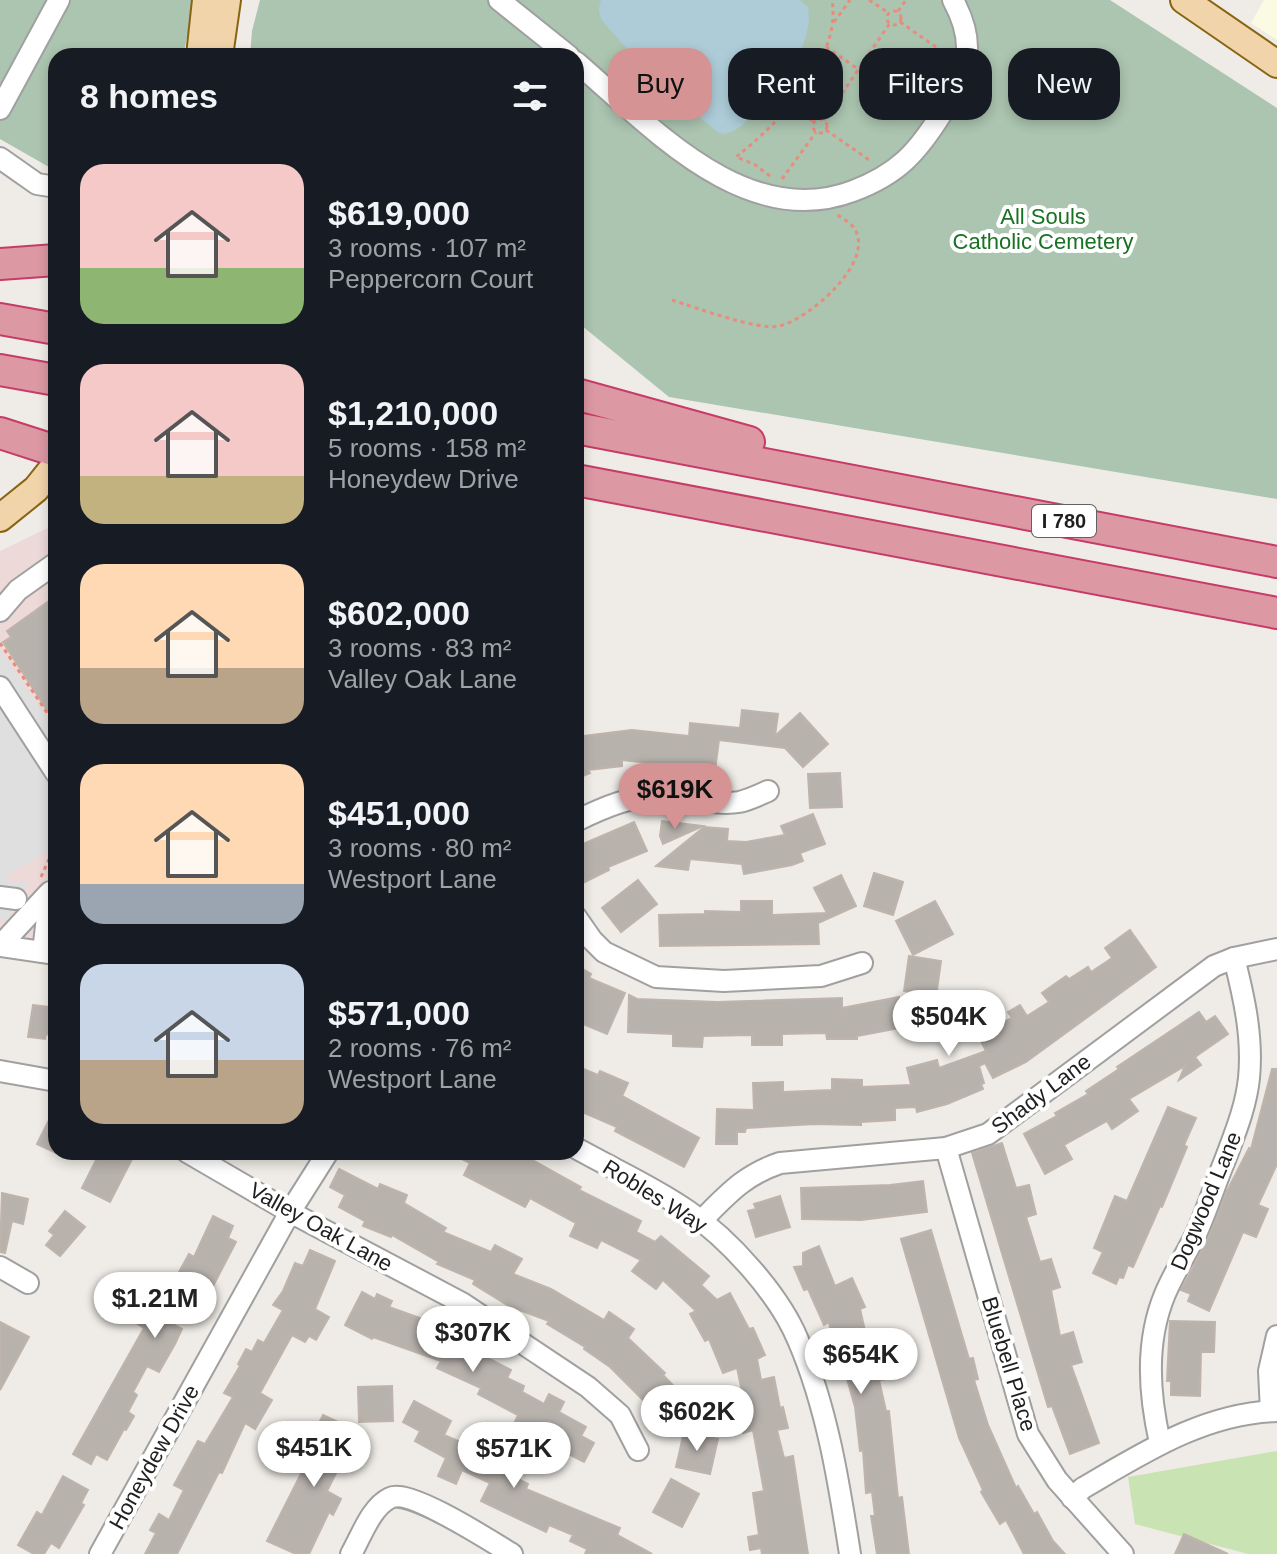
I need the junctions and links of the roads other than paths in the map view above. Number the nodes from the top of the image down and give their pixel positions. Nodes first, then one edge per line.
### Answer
1 (59, 0) edge
2 (206, 0) edge
3 (227, 0) edge
4 (499, 0) edge
5 (953, 0) edge
6 (1184, 0) edge
7 (201, 48) edge
8 (220, 48) edge
9 (559, 48) edge
10 (1277, 64) edge
11 (584, 69) edge
12 (0, 109) edge
13 (0, 158) edge
14 (48, 186) edge
15 (48, 261) edge
16 (0, 264) edge
17 (0, 319) edge
18 (48, 328) edge
19 (0, 370) edge
20 (48, 379) edge
21 (584, 396) edge
22 (584, 430) edge
23 (0, 433) edge
24 (48, 448) edge
25 (48, 474) edge
26 (851, 481) junction
27 (584, 482) edge
28 (584, 501) edge
29 (0, 518) edge
30 (870, 536) junction
31 (1277, 562) edge
32 (48, 569) edge
33 (0, 611) edge
34 (1277, 613) edge
35 (0, 687) edge
36 (48, 761) edge
37 (768, 791) dead end
38 (584, 817) edge
39 (48, 895) edge
40 (584, 928) edge
41 (0, 946) edge
42 (1277, 949) edge
43 (48, 953) edge
44 (1234, 958) junction
45 (862, 963) dead end
46 (0, 1071) edge
47 (48, 1080) edge
48 (946, 1148) junction
49 (584, 1152) edge
50 (201, 1160) edge
51 (323, 1160) edge
52 (290, 1212) junction
53 (701, 1221) junction
54 (0, 1267) edge
55 (28, 1283) dead end
56 (1277, 1336) edge
57 (1274, 1411) edge
58 (1160, 1443) junction
59 (638, 1450) dead end
60 (1072, 1498) junction
61 (100, 1554) edge
62 (351, 1554) edge
63 (512, 1554) edge
64 (850, 1554) edge
65 (1123, 1554) edge

1 - 12 street
2 - 7 main road
3 - 8 main road
4 - 9 street
5 - 11 street
6 - 10 main road
13 - 14 street
15 - 16 highway
17 - 18 highway
19 - 20 highway
21 - 26 highway
22 - 26 highway, I 780
23 - 24 highway
25 - 29 main road
26 - 31 highway, I 780
27 - 30 highway, I 780
28 - 30 highway
30 - 34 highway, I 780
32 - 33 street
35 - 36 street
37 - 38 street
39 - 41 street
40 - 45 street
41 - 43 street
42 - 44 street, Shady Lane
44 - 48 street, Shady Lane
44 - 58 street, Dogwood Lane
46 - 47 street
48 - 53 street, Shady Lane
48 - 60 street, Bluebell Place
49 - 53 street, Robles Way
50 - 52 street, Valley Oak Lane
51 - 52 street, Honeydew Drive
52 - 59 street, Valley Oak Lane
52 - 61 street, Honeydew Drive
53 - 64 street, Robles Way
54 - 55 street
56 - 57 street
57 - 58 street
58 - 60 street
60 - 65 street, Bluebell Place
62 - 63 street

